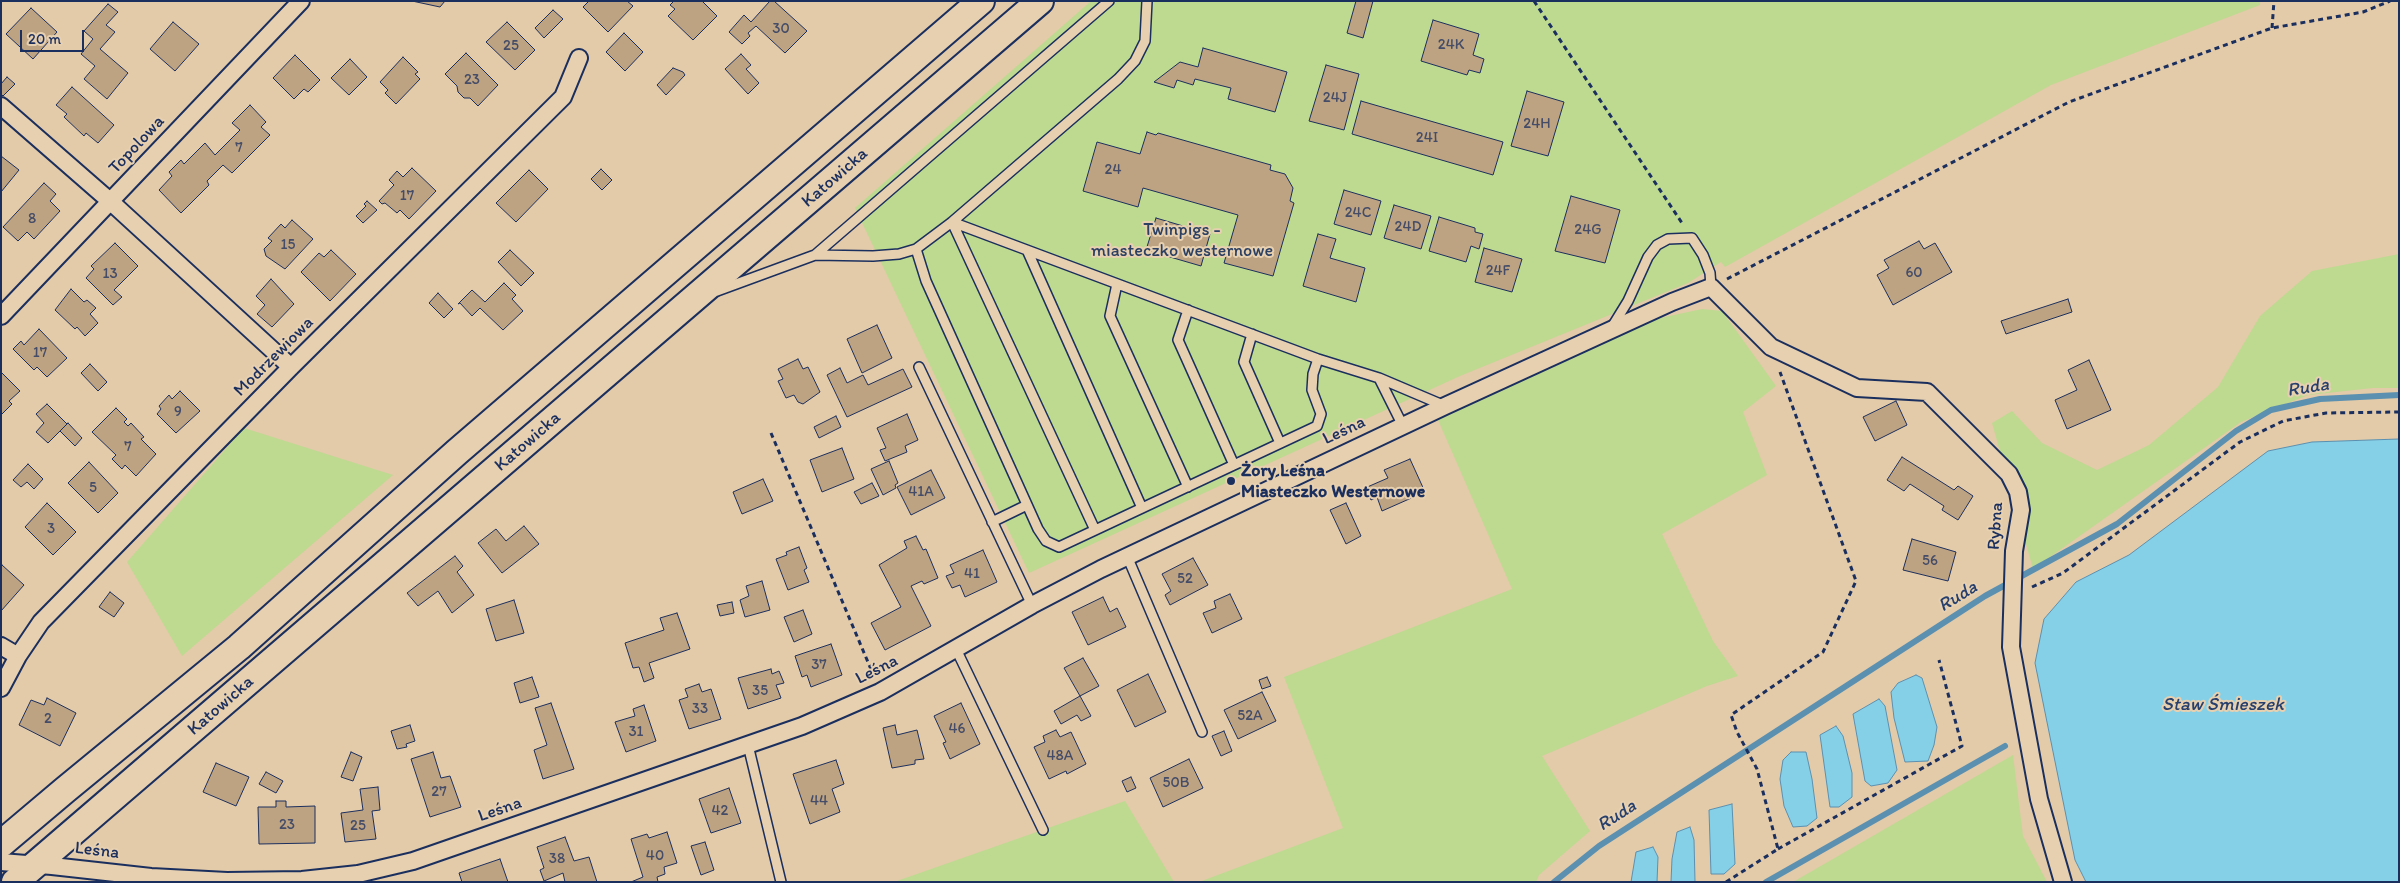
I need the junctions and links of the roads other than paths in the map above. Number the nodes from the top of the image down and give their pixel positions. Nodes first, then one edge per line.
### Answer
1 (301, 1) edge
2 (981, 1) edge
3 (1040, 1) edge
4 (1109, 1) edge
5 (1147, 1) edge
6 (579, 58) dead end
7 (1, 106) edge
8 (111, 202) junction
9 (952, 222) junction
10 (916, 249) junction
11 (1027, 250) junction
12 (815, 255) junction
13 (1117, 284) junction
14 (1711, 287) junction
15 (690, 303) junction
16 (1188, 310) junction
17 (1, 316) edge
18 (1609, 331) junction
19 (1252, 334) junction
20 (1318, 359) junction
21 (291, 367) junction
22 (918, 367) dead end
23 (1379, 378) junction
24 (1445, 406) junction
25 (1403, 426) junction
26 (1280, 443) junction
27 (1234, 465) junction
28 (1188, 487) junction
29 (1027, 505) junction
30 (1142, 508) junction
31 (992, 522) junction
32 (1095, 530) junction
33 (1127, 556) junction
34 (1032, 605) junction
35 (1, 646) edge
36 (956, 650) junction
37 (18, 656) junction
38 (1, 688) edge
39 (1202, 732) dead end
40 (748, 745) junction
41 (1044, 830) dead end
42 (1, 844) edge
43 (1, 862) edge
44 (36, 865) junction
45 (272, 881) edge
46 (15, 882) edge
47 (781, 882) edge
48 (2064, 882) edge

1 - 8 street, Topolowa
2 - 42 main road, Katowicka
3 - 15 main road, Katowicka
4 - 12 lane
5 - 9 lane
6 - 21 street, Modrzewiowa
7 - 8 street
8 - 17 street, Topolowa
8 - 21 street
9 - 10 lane
9 - 11 lane
9 - 32 lane
10 - 12 lane
10 - 29 lane
11 - 13 lane
11 - 30 lane
12 - 15 lane
13 - 16 lane
13 - 28 lane
14 - 18 street, Leśna
14 - 18 lane
14 - 48 street, Rybna
15 - 44 main road, Katowicka
16 - 19 lane
16 - 27 lane
18 - 24 street, Leśna
19 - 20 lane
19 - 26 lane
20 - 23 lane
20 - 26 lane
21 - 37 street, Modrzewiowa
22 - 31 lane
23 - 24 lane
23 - 25 lane
24 - 25 street, Leśna
25 - 33 street, Leśna
26 - 27 lane
27 - 28 lane
28 - 30 lane
29 - 31 lane
29 - 32 lane
30 - 32 lane
31 - 34 lane
33 - 34 street, Leśna
33 - 39 lane
34 - 36 street, Leśna
35 - 37 street
36 - 40 street, Leśna
36 - 41 lane
37 - 38 street, Modrzewiowa
40 - 45 street, Leśna
40 - 47 lane
43 - 44 street, Leśna
44 - 45 street, Leśna
44 - 46 main road, Katowicka

